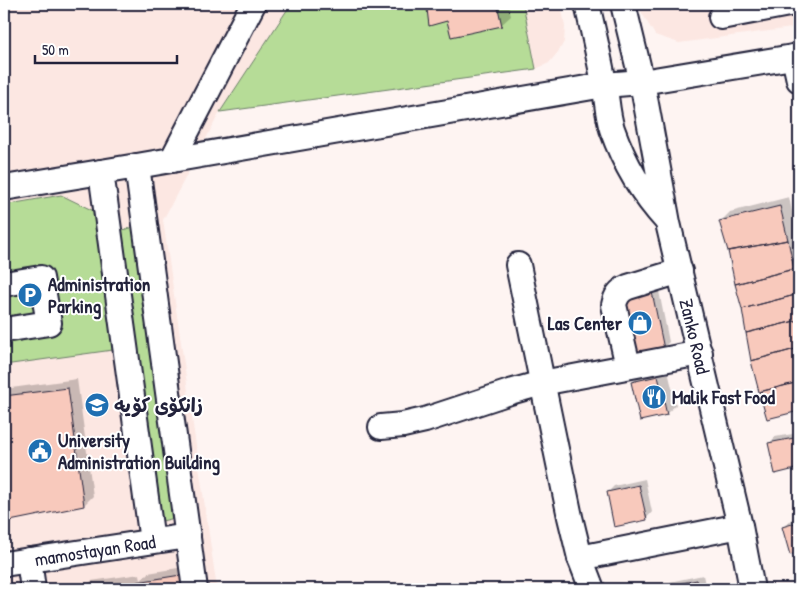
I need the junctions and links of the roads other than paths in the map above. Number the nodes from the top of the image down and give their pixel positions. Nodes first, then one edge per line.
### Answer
1 (253, 4) edge
2 (588, 4) edge
3 (623, 4) edge
4 (789, 4) edge
5 (721, 17) dead end
6 (796, 56) edge
7 (799, 80) edge
8 (642, 82) junction
9 (604, 85) junction
10 (172, 160) junction
11 (137, 166) junction
12 (101, 172) junction
13 (4, 188) edge
14 (668, 223) junction
15 (518, 265) dead end
16 (680, 271) junction
17 (4, 284) edge
18 (4, 330) edge
19 (700, 353) junction
20 (628, 366) junction
21 (542, 383) junction
22 (381, 427) dead end
23 (740, 526) junction
24 (188, 536) junction
25 (152, 541) junction
26 (580, 558) junction
27 (28, 560) junction
28 (4, 564) edge
29 (33, 589) edge
30 (196, 589) edge
31 (592, 589) edge
32 (752, 589) edge

1 - 10 street
2 - 9 street
3 - 8 street, Zanko Road
4 - 5 street
6 - 7 street
6 - 8 street
8 - 9 street
8 - 14 street, Zanko Road
9 - 10 street
9 - 14 street
10 - 11 street
11 - 12 street
11 - 24 street
12 - 13 street
12 - 25 street
14 - 16 street, Zanko Road
15 - 21 street
16 - 19 street, Zanko Road
16 - 20 street
17 - 18 street
19 - 20 street
19 - 23 street, Zanko Road
20 - 21 street
21 - 22 street
21 - 26 street
23 - 26 street
23 - 32 street, Zanko Road
24 - 25 street, mamostayan Road
24 - 30 street
25 - 27 street, mamostayan Road
26 - 31 street
27 - 28 street, mamostayan Road
27 - 29 street

